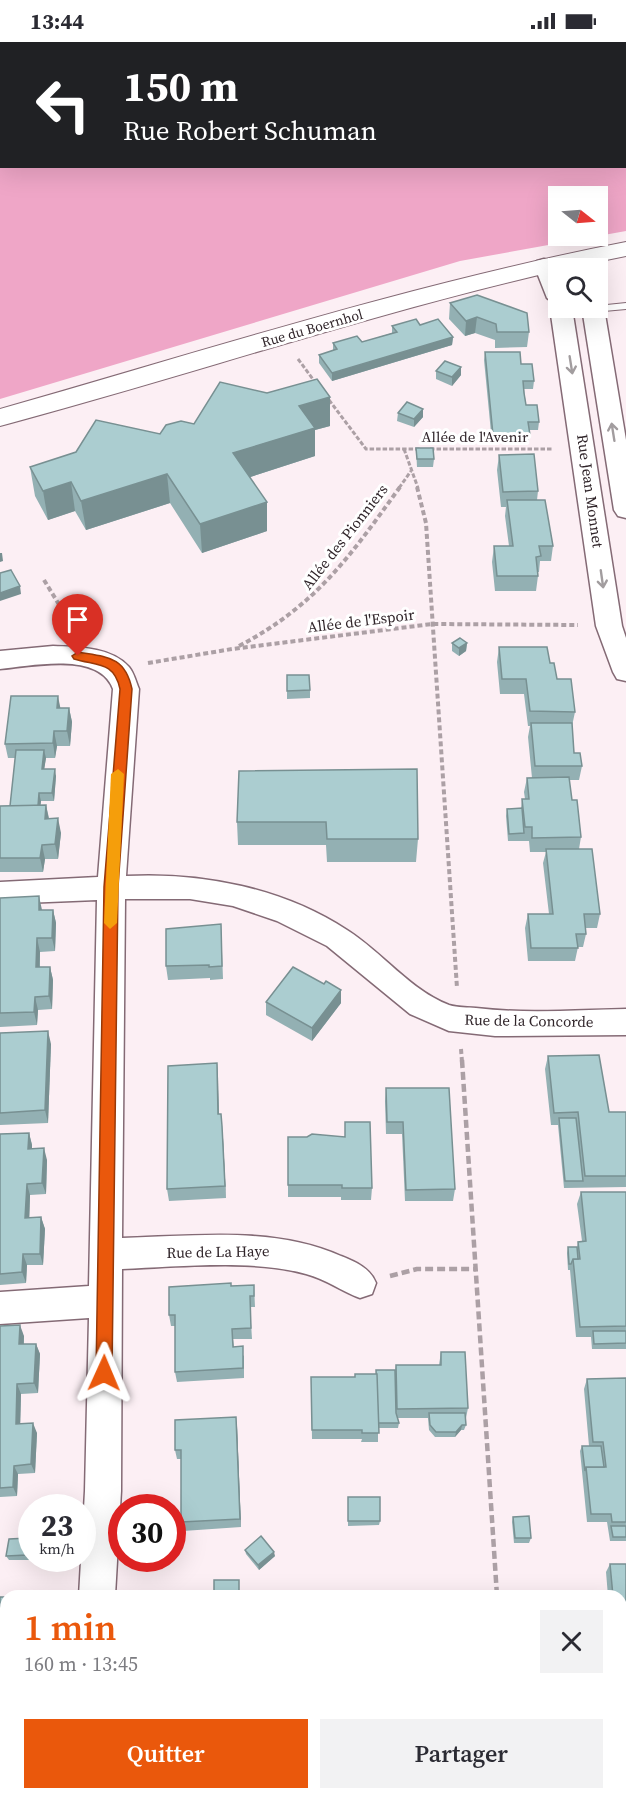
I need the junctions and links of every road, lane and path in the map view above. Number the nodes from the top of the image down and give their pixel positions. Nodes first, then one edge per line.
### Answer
1 (626, 249) edge
2 (598, 258) edge
3 (544, 265) junction
4 (548, 265) edge
5 (548, 274) edge
6 (626, 306) edge
7 (608, 307) edge
8 (563, 318) edge
9 (595, 318) edge
10 (281, 337) junction
11 (316, 384) edge
12 (323, 393) edge
13 (0, 418) edge
14 (584, 448) junction
15 (411, 471) dead end
16 (626, 510) edge
17 (44, 580) dead end
18 (609, 626) junction
19 (232, 649) junction
20 (0, 660) edge
21 (104, 663) junction
22 (626, 672) edge
23 (111, 887) junction
24 (0, 892) edge
25 (626, 1022) edge
26 (106, 1254) junction
27 (476, 1269) dead end
28 (360, 1283) joint
29 (105, 1301) junction
30 (0, 1308) edge
31 (97, 1590) edge

1 - 2 street, Rue du Boernhol
3 - 4 street, Rue du Boernhol
3 - 5 street
3 - 10 street, Rue du Boernhol
6 - 7 lane
8 -> 14 street, Rue Jean Monnet
16 -> 9 street, Rue Jean Monnet
10 - 11 path
10 - 13 street, Rue du Boernhol
12 - 14 path, Allée de l'Avenir
14 -> 18 street, Rue Jean Monnet
15 - 19 path, Allée des Pionniers
17 - 21 path
18 - 19 path, Allée de l'Espoir
18 - 22 street, Rue Jean Monnet
19 - 21 path, Allée de l'Espoir
20 - 21 street
21 - 23 street
23 - 24 street, Rue de la Concorde
23 - 25 street, Rue de la Concorde
23 - 26 street
26 - 28 street, Rue de La Haye
26 - 29 street
27 - 28 path
29 - 30 street
29 - 31 street

